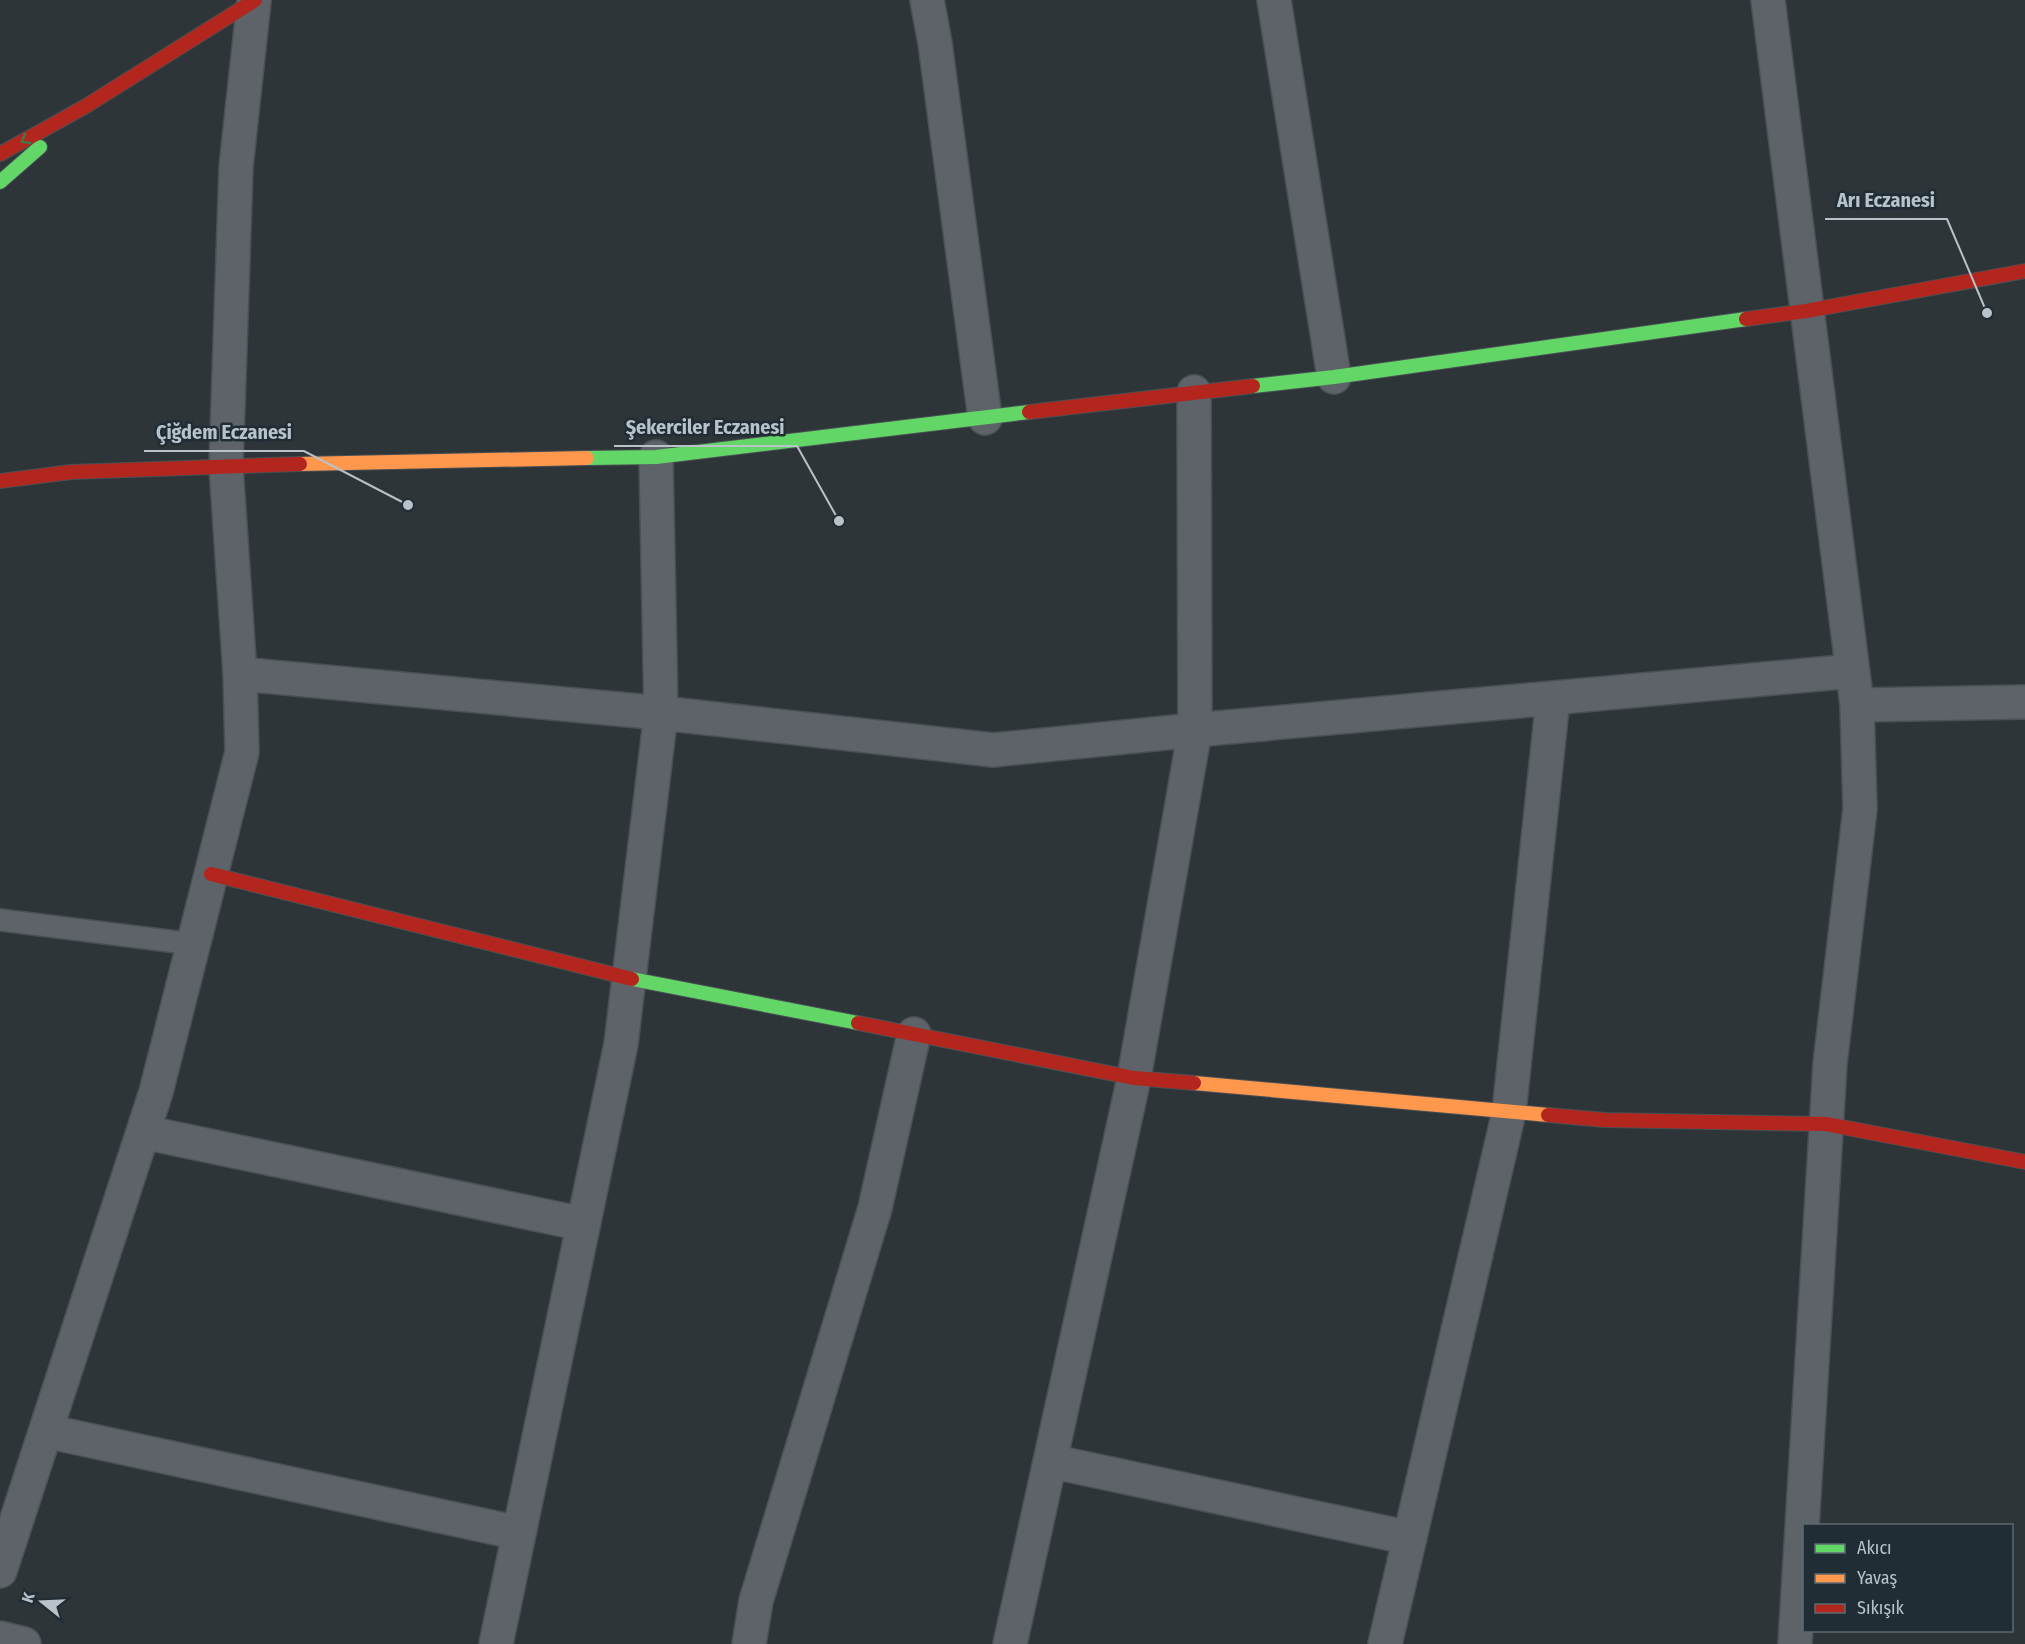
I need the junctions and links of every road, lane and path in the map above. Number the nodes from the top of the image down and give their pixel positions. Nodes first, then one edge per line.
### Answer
1 (254, 0) edge
2 (927, 0) edge
3 (1274, 0) edge
4 (1768, 0) edge
5 (86, 106) junction
6 (0, 154) edge
7 (0, 182) edge
8 (2025, 271) edge
9 (1806, 311) junction
10 (1334, 378) junction
11 (1194, 392) junction
12 (985, 418) junction
13 (656, 457) junction
14 (30, 463) dead end
15 (226, 466) junction
16 (71, 472) junction
17 (0, 481) edge
18 (1853, 671) junction
19 (240, 674) junction
20 (1553, 699) junction
21 (2025, 702) edge
22 (1857, 705) junction
23 (661, 714) junction
24 (1195, 730) junction
25 (211, 873) junction
26 (0, 920) edge
27 (193, 944) junction
28 (628, 978) junction
29 (914, 1034) junction
30 (1134, 1077) junction
31 (1509, 1112) junction
32 (1826, 1124) junction
33 (143, 1132) junction
34 (2025, 1162) edge
35 (584, 1224) junction
36 (46, 1431) junction
37 (1050, 1461) junction
38 (519, 1533) junction
39 (1410, 1538) junction
40 (0, 1571) edge
41 (0, 1638) edge
42 (24, 1644) edge
43 (496, 1644) edge
44 (749, 1644) edge
45 (1010, 1644) edge
46 (1385, 1644) edge
47 (1795, 1644) edge

1 - 5 street
1 - 15 street
2 - 12 street
3 - 10 street
4 - 9 street
5 -> 6 street
5 - 7 street
8 - 9 street
9 - 10 street
9 - 18 street
10 - 11 street
11 - 12 street
11 - 24 street
12 - 13 street
13 - 15 street
13 - 23 street
14 - 16 street
15 - 16 street
15 - 19 street
16 - 17 street
18 - 20 street
18 - 22 street
19 - 23 street
19 - 25 street
20 - 24 street
20 - 31 street
21 - 22 street
22 - 32 street
23 - 24 street
23 - 28 street
24 - 30 street
25 - 27 street
25 - 28 street
26 - 27 lane
27 - 33 street
28 - 29 street
28 - 35 street
29 - 30 street
29 - 44 street
30 - 31 street
30 - 37 street
31 - 32 street
31 - 39 street
32 - 34 street
32 - 47 street
33 - 35 street
33 - 36 street
35 - 38 street
36 - 38 street
36 - 40 street
37 - 39 street
37 - 45 street
38 - 43 street
39 - 46 street
41 - 42 street

